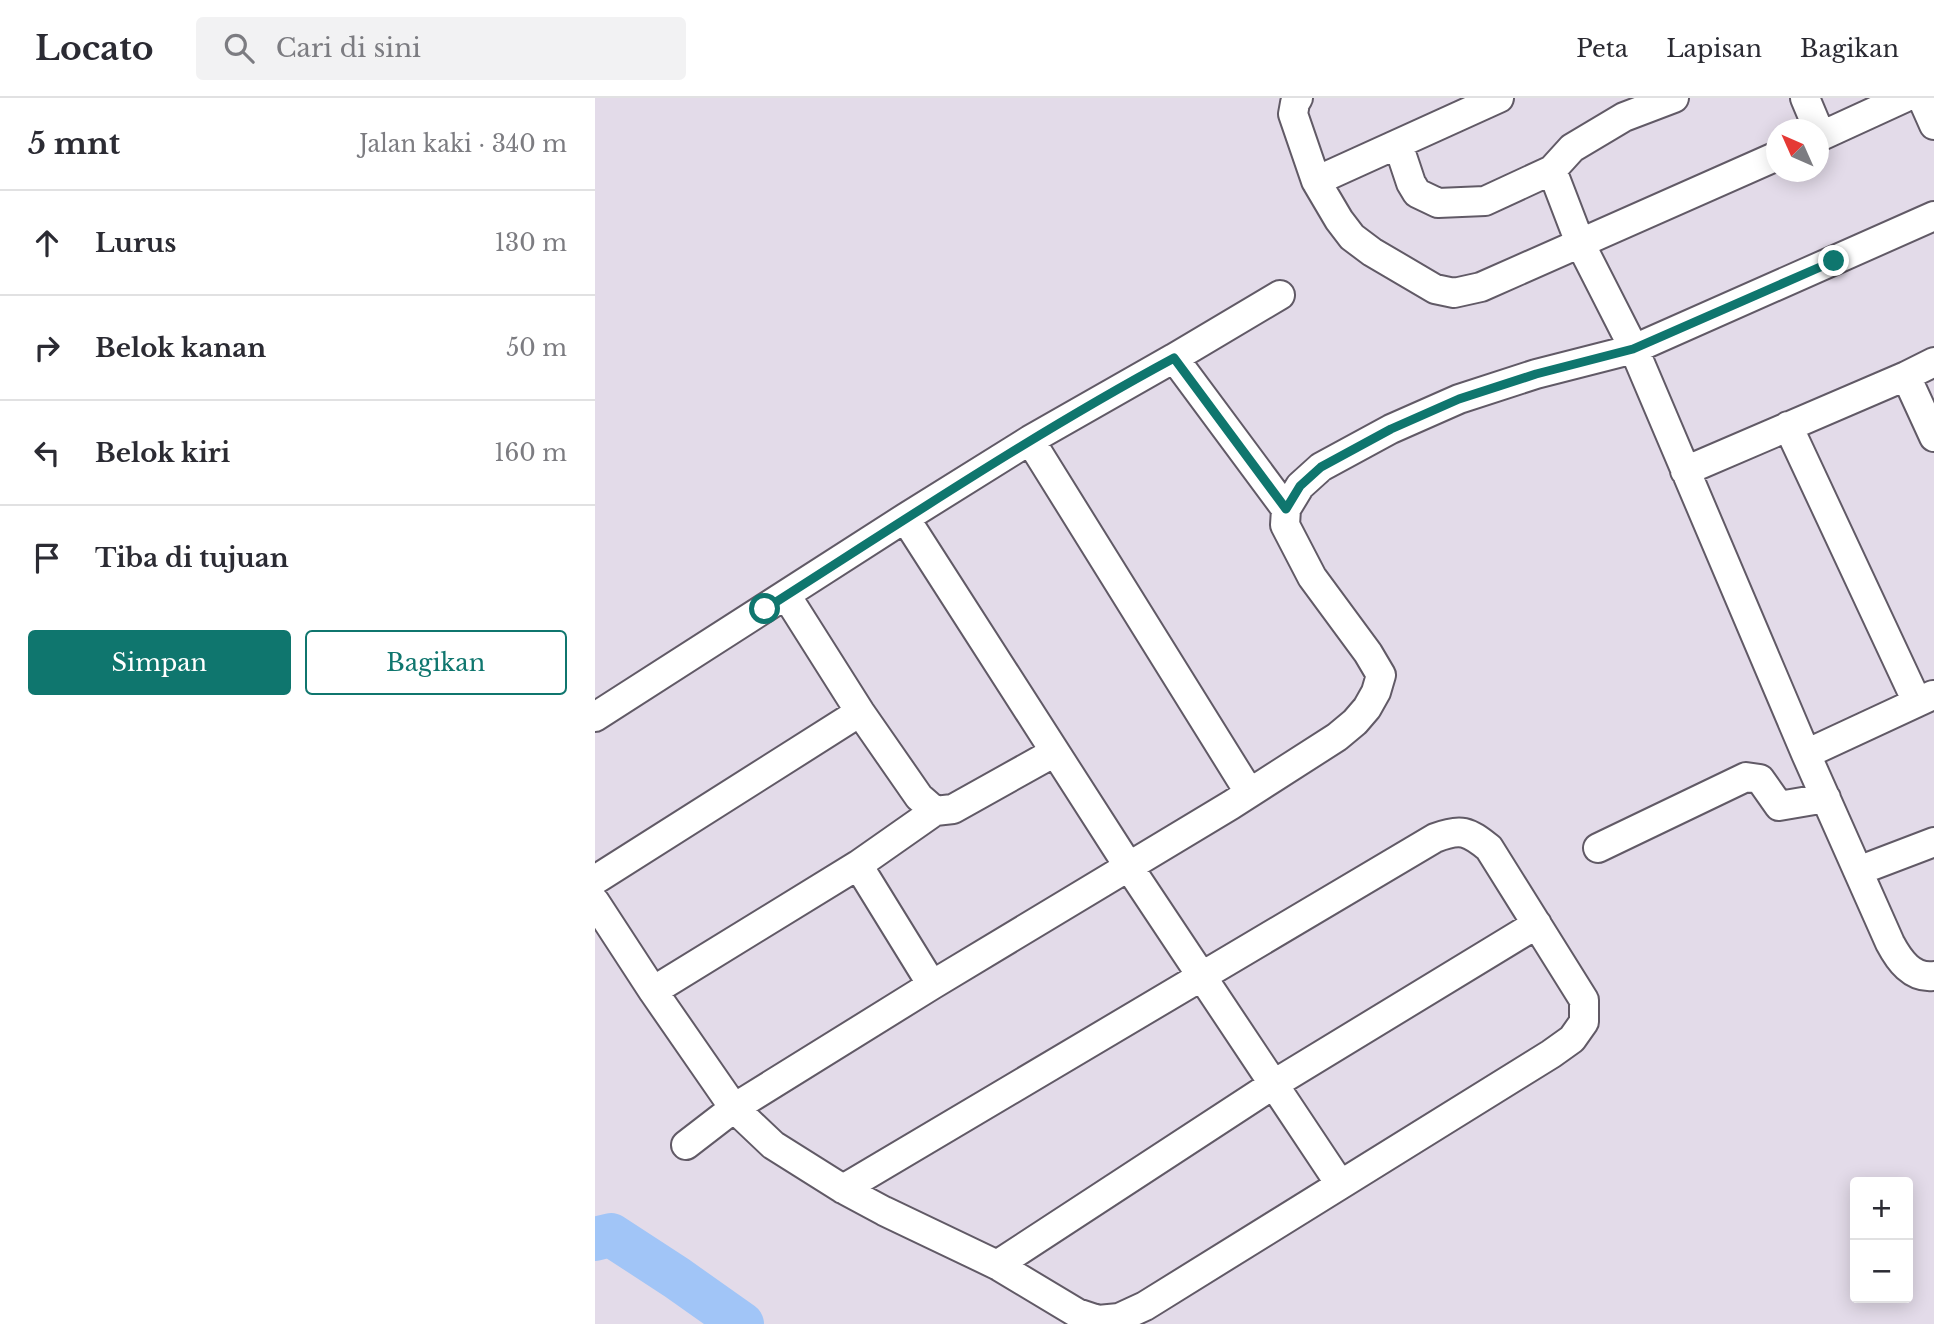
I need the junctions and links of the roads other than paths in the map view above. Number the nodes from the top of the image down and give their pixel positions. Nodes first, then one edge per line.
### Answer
1 (1299, 98) edge
2 (1499, 98) edge
3 (1674, 98) edge
4 (1805, 98) edge
5 (1904, 98) edge
6 (1922, 98) edge
7 (1618, 107) edge
8 (1813, 119) edge
9 (1934, 125) edge
10 (1829, 132) edge
11 (1398, 144) junction
12 (1766, 160) edge
13 (1552, 170) junction
14 (1316, 181) junction
15 (1934, 216) edge
16 (1580, 243) junction
17 (1280, 295) dead end
18 (1633, 349) junction
19 (1174, 358) junction
20 (1934, 362) edge
21 (1906, 376) junction
22 (1788, 426) junction
23 (1934, 438) edge
24 (1030, 440) junction
25 (1685, 471) junction
26 (1286, 509) junction
27 (905, 518) junction
28 (786, 595) junction
29 (1925, 698) edge
30 (860, 712) junction
31 (595, 717) edge
32 (1055, 752) junction
33 (1806, 754) junction
34 (1249, 792) junction
35 (1826, 798) junction
36 (935, 811) junction
37 (1934, 842) edge
38 (1598, 848) dead end
39 (858, 865) junction
40 (1129, 867) junction
41 (1858, 871) junction
42 (595, 880) edge
43 (595, 902) edge
44 (1537, 924) junction
45 (1202, 976) junction
46 (1934, 976) edge
47 (932, 985) junction
48 (653, 991) junction
49 (1273, 1084) junction
50 (734, 1108) junction
51 (686, 1145) dead end
52 (1340, 1184) junction
53 (843, 1189) junction
54 (997, 1265) junction

1 - 14 street
2 - 11 street
3 - 7 street
4 - 8 street
5 - 10 street
6 - 9 street
7 - 13 street
11 - 13 street
11 - 14 street
12 - 16 street
13 - 16 street
14 - 16 street
15 - 18 street
16 - 18 street
17 - 19 street
18 - 25 street
18 - 26 street
19 - 24 street
19 - 26 street
20 - 21 street
21 - 22 street
21 - 23 street
22 - 25 street
22 - 29 street
24 - 27 street
24 - 34 street
25 - 33 street
26 - 34 street
27 - 28 street
27 - 32 street
28 - 30 street
28 - 31 street
29 - 33 street
30 - 36 street
30 - 42 street
32 - 36 street
32 - 40 street
33 - 35 street
34 - 40 street
35 - 38 street
35 - 41 street
36 - 39 street
37 - 41 street
39 - 47 street
39 - 48 street
40 - 45 street
40 - 47 street
41 - 46 street
43 - 48 street
44 - 45 street
44 - 49 street
44 - 52 street
45 - 49 street
45 - 53 street
47 - 50 street
48 - 50 street
49 - 52 street
49 - 54 street
50 - 51 street
50 - 53 street
52 - 54 street
53 - 54 street

